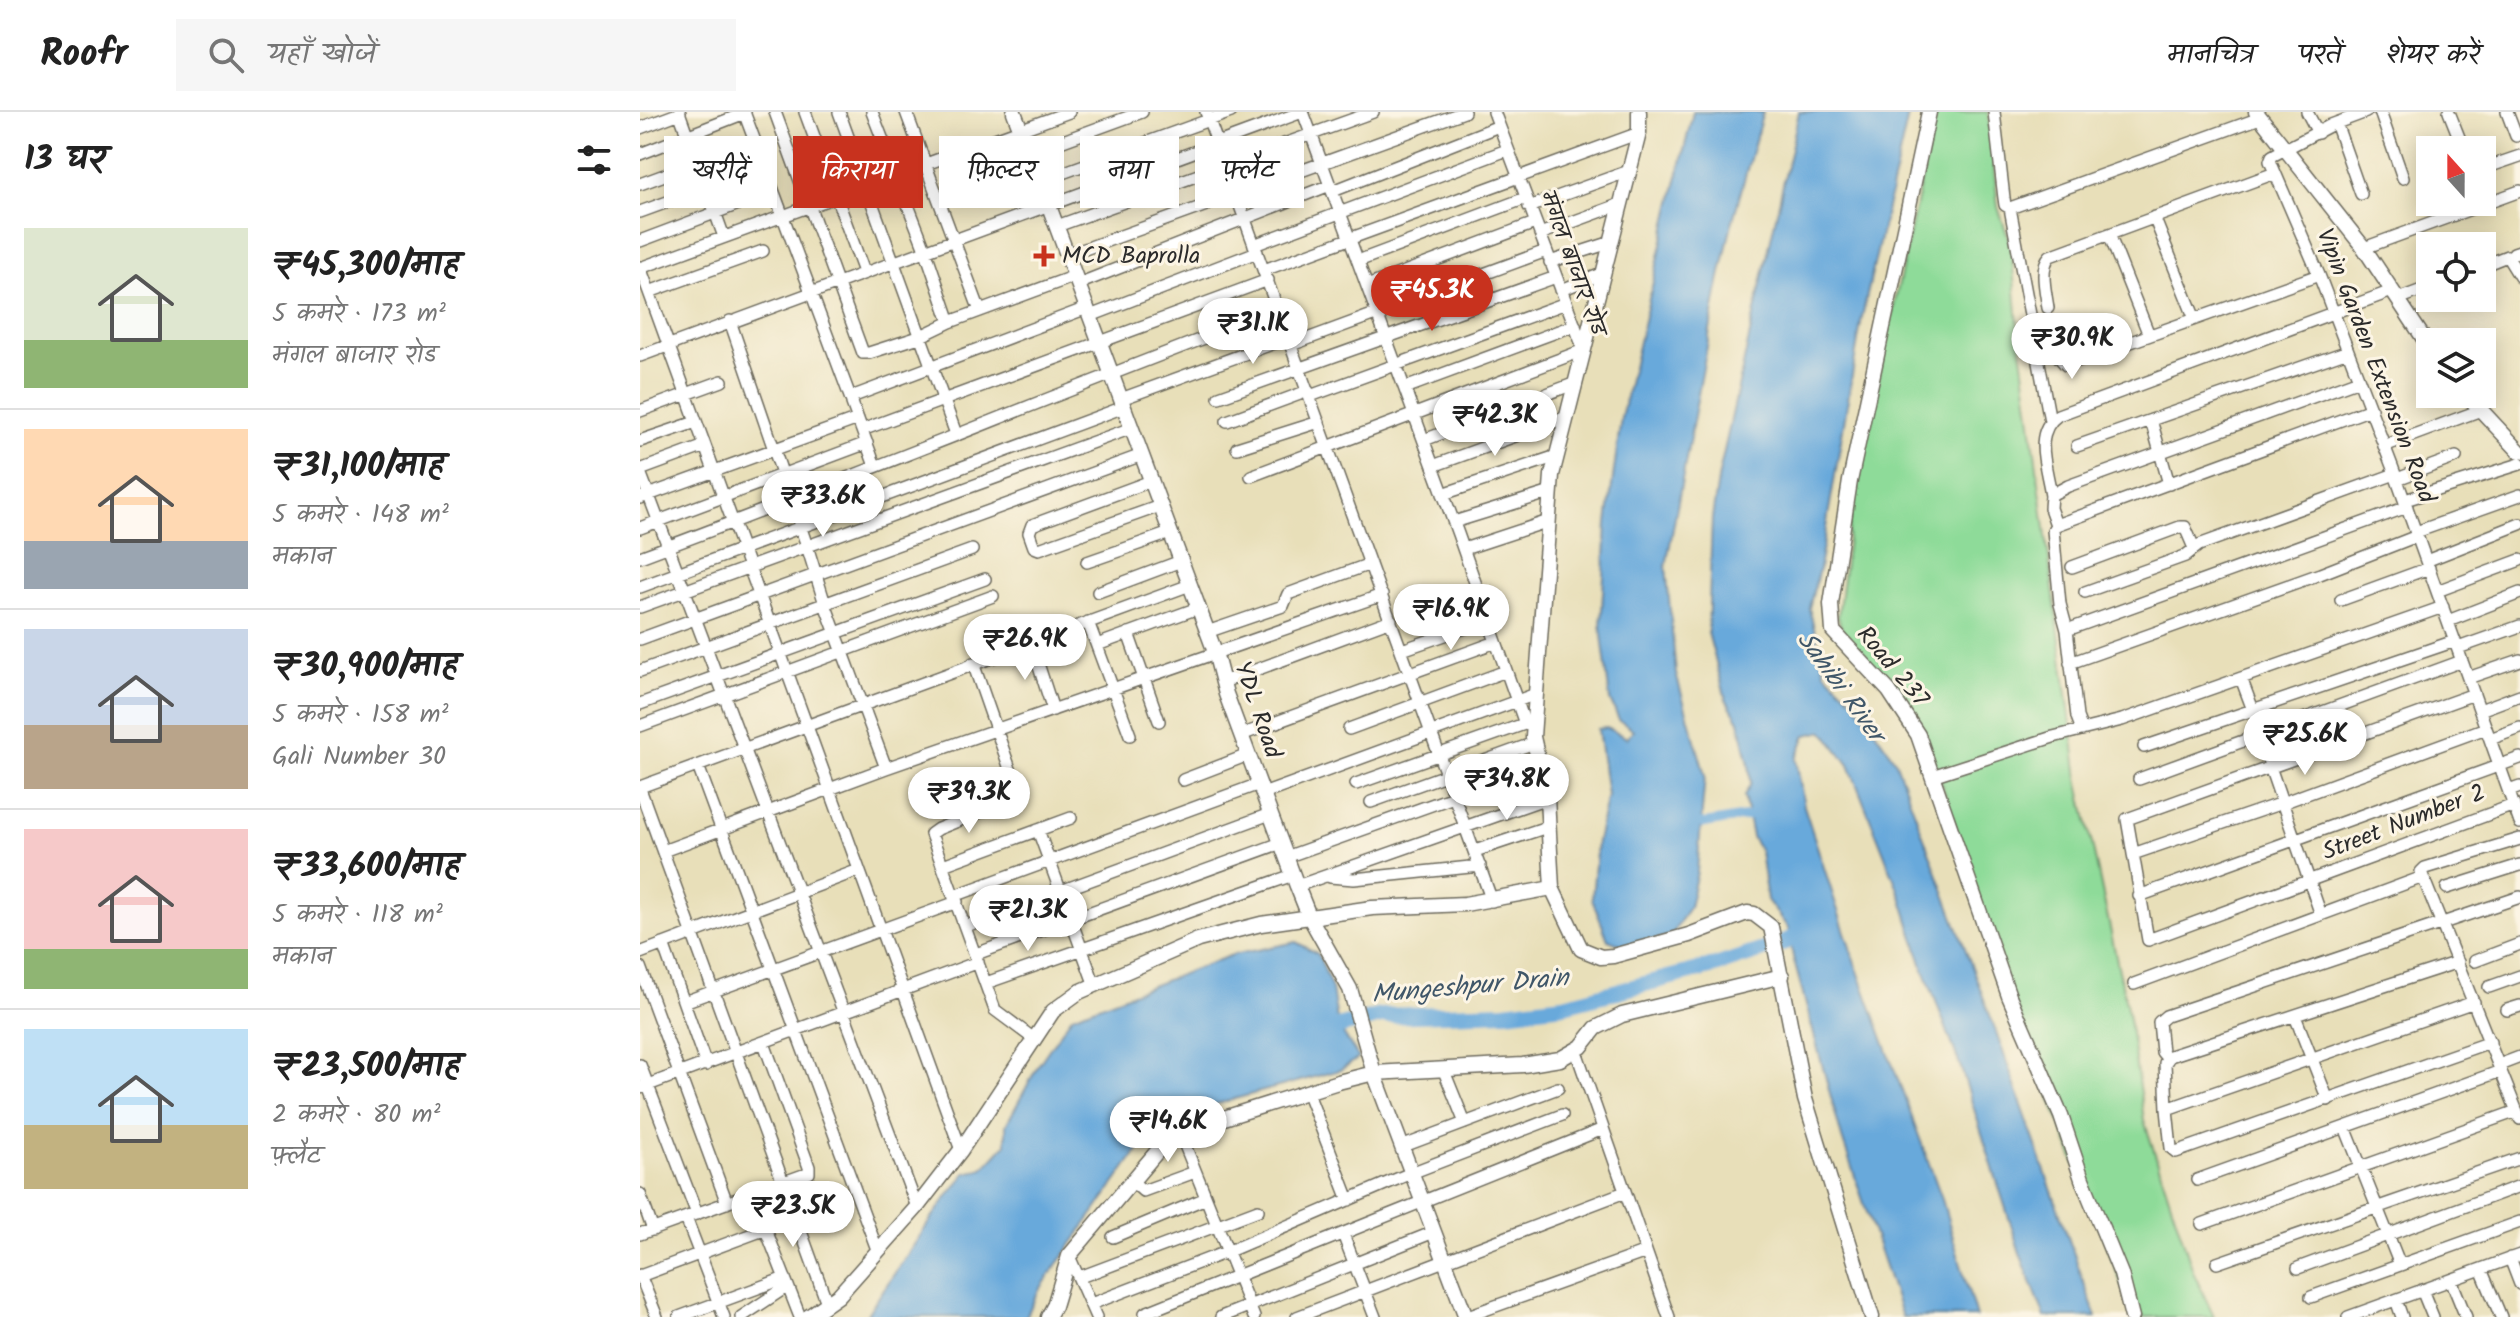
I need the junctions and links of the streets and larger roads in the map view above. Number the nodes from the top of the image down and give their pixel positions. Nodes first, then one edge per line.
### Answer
1 (775, 112) edge
2 (805, 112) edge
3 (839, 112) edge
4 (872, 112) edge
5 (906, 112) edge
6 (1014, 112) edge
7 (1069, 112) edge
8 (1142, 112) edge
9 (1231, 112) edge
10 (1303, 112) edge
11 (1373, 112) edge
12 (1464, 112) edge
13 (1494, 112) edge
14 (1639, 112) edge
15 (1929, 112) edge
16 (1994, 112) edge
17 (2307, 112) edge
18 (2326, 112) edge
19 (2366, 112) edge
20 (2380, 112) edge
21 (2449, 112) edge
22 (2507, 112) edge
23 (679, 113) edge
24 (745, 113) edge
25 (2258, 115) edge
26 (1208, 116) edge
27 (2334, 124) junction
28 (1499, 126) junction
29 (640, 128) edge
30 (1021, 130) junction
31 (1639, 133) junction
32 (2318, 133) junction
33 (688, 136) joint
34 (753, 136) edge
35 (814, 136) edge
36 (848, 136) edge
37 (881, 136) edge
38 (1023, 136) edge
39 (1215, 136) edge
40 (1239, 136) edge
41 (1312, 136) junction
42 (2458, 136) edge
43 (2516, 136) dead end
44 (1304, 139) edge
45 (1064, 141) edge
46 (664, 145) edge
47 (2285, 149) junction
48 (1507, 150) junction
49 (1195, 152) edge
50 (640, 154) edge
51 (2520, 156) edge
52 (793, 160) edge
53 (925, 163) junction
54 (1323, 164) junction
55 (2496, 164) edge
56 (1304, 171) edge
57 (1629, 171) junction
58 (1064, 172) edge
59 (2275, 173) junction
60 (664, 175) edge
61 (1195, 176) edge
62 (1517, 176) junction
63 (2403, 178) dead end
64 (640, 184) edge
65 (1331, 188) junction
66 (2520, 191) edge
67 (2361, 194) dead end
68 (1064, 197) edge
69 (777, 202) edge
70 (1527, 202) junction
71 (664, 203) edge
72 (1621, 204) junction
73 (713, 208) edge
74 (728, 208) edge
75 (802, 208) edge
76 (811, 208) edge
77 (840, 208) edge
78 (875, 208) edge
79 (909, 208) edge
80 (1035, 208) edge
81 (1050, 208) edge
82 (1200, 208) edge
83 (1242, 208) edge
84 (2010, 208) junction
85 (640, 212) edge
86 (715, 213) junction
87 (1341, 213) junction
88 (782, 216) junction
89 (1245, 217) junction
90 (2154, 217) junction
91 (1057, 226) junction
92 (1538, 229) junction
93 (2109, 234) junction
94 (724, 237) junction
95 (952, 239) junction
96 (1350, 239) junction
97 (640, 241) edge
98 (1612, 242) junction
99 (2364, 248) junction
100 (925, 249) junction
101 (1256, 249) junction
102 (763, 251) dead end
103 (1068, 255) junction
104 (1548, 256) junction
105 (894, 260) junction
106 (2496, 260) edge
107 (1358, 261) junction
108 (640, 268) edge
109 (864, 272) junction
110 (1604, 273) junction
111 (1266, 275) junction
112 (2319, 275) junction
113 (1556, 277) junction
114 (2520, 277) edge
115 (1077, 280) junction
116 (837, 282) junction
117 (1367, 286) junction
118 (1561, 290) junction
119 (2416, 290) edge
120 (810, 291) junction
121 (649, 292) junction
122 (2395, 295) junction
123 (1566, 303) junction
124 (2048, 308) dead end
125 (1278, 310) junction
126 (980, 311) junction
127 (1089, 312) junction
128 (1377, 312) junction
129 (2334, 315) junction
130 (2195, 319) junction
131 (730, 321) junction
132 (950, 322) junction
133 (1575, 325) junction
134 (2417, 328) edge
135 (2051, 329) dead end
136 (2149, 335) junction
137 (919, 337) junction
138 (1386, 338) junction
139 (1100, 342) junction
140 (1290, 342) junction
141 (669, 345) junction
142 (1584, 350) junction
143 (2348, 351) junction
144 (640, 356) edge
145 (1396, 364) junction
146 (932, 367) junction
147 (1300, 368) junction
148 (1111, 373) junction
149 (2359, 380) junction
150 (722, 381) dead end
151 (1576, 383) junction
152 (1405, 388) junction
153 (1309, 394) junction
154 (687, 395) junction
155 (1219, 397) dead end
156 (944, 400) junction
157 (852, 402) junction
158 (1122, 403) junction
159 (2371, 409) junction
160 (2481, 410) joint
161 (640, 411) edge
162 (1415, 415) junction
163 (1567, 417) junction
164 (2151, 420) junction
165 (1227, 421) dead end
166 (2050, 421) junction
167 (696, 422) junction
168 (1319, 422) junction
169 (860, 425) junction
170 (1132, 428) junction
171 (956, 434) junction
172 (1424, 440) junction
173 (640, 441) edge
174 (867, 443) junction
175 (705, 446) junction
176 (2077, 446) dead end
177 (2384, 446) junction
178 (1328, 447) junction
179 (1237, 448) dead end
180 (773, 450) junction
181 (2161, 452) junction
182 (2520, 452) edge
183 (1142, 455) junction
184 (1557, 456) junction
185 (2456, 457) dead end
186 (2520, 464) edge
187 (875, 466) junction
188 (1433, 466) junction
189 (640, 471) edge
190 (714, 472) junction
191 (782, 476) junction
192 (1251, 476) dead end
193 (2396, 477) junction
194 (1151, 481) junction
195 (2169, 484) junction
196 (1551, 492) junction
197 (1443, 494) junction
198 (2051, 495) junction
199 (2520, 495) edge
200 (644, 496) edge
201 (724, 497) junction
202 (791, 501) junction
203 (2406, 504) junction
204 (1160, 506) junction
205 (658, 521) junction
206 (1549, 521) junction
207 (734, 522) junction
208 (1454, 522) junction
209 (2520, 524) edge
210 (2056, 525) junction
211 (801, 527) junction
212 (640, 528) edge
213 (1170, 533) junction
214 (2416, 534) junction
215 (668, 546) junction
216 (807, 546) junction
217 (2194, 548) junction
218 (743, 549) junction
219 (1464, 549) junction
220 (972, 550) dead end
221 (640, 557) edge
222 (2520, 560) edge
223 (1181, 561) junction
224 (1087, 562) dead end
225 (1370, 564) junction
226 (2428, 565) junction
227 (750, 566) junction
228 (2072, 567) dead end
229 (678, 573) junction
230 (815, 574) junction
231 (985, 579) dead end
232 (1190, 585) junction
233 (640, 587) edge
234 (685, 591) junction
235 (2437, 591) junction
236 (1098, 592) dead end
237 (2085, 592) dead end
238 (2520, 593) edge
239 (760, 595) junction
240 (1382, 595) junction
241 (993, 596) dead end
242 (2341, 600) dead end
243 (825, 604) junction
244 (640, 607) edge
245 (2443, 607) junction
246 (1198, 608) junction
247 (695, 619) junction
248 (1391, 620) junction
249 (1488, 620) junction
250 (2448, 621) junction
251 (1088, 622) junction
252 (771, 624) junction
253 (2520, 626) edge
254 (2067, 630) junction
255 (835, 632) junction
256 (1207, 632) junction
257 (1128, 633) junction
258 (640, 639) edge
259 (1031, 642) junction
260 (1496, 642) junction
261 (2456, 644) junction
262 (1097, 645) junction
263 (706, 647) junction
264 (1402, 650) junction
265 (781, 651) junction
266 (841, 651) junction
267 (1215, 652) junction
268 (2520, 660) edge
269 (2462, 661) junction
270 (973, 663) junction
271 (2070, 663) junction
272 (640, 671) edge
273 (788, 671) junction
274 (1506, 671) junction
275 (1410, 674) junction
276 (717, 675) junction
277 (1144, 678) junction
278 (2241, 678) junction
279 (2468, 678) junction
280 (1223, 682) junction
281 (1113, 690) junction
282 (1536, 694) junction
283 (2474, 694) junction
284 (724, 695) junction
285 (2520, 695) edge
286 (1517, 701) junction
287 (1420, 702) junction
288 (640, 704) edge
289 (862, 705) junction
290 (1053, 710) junction
291 (2253, 710) junction
292 (2480, 710) junction
293 (1159, 721) dead end
294 (1529, 723) junction
295 (640, 726) edge
296 (806, 726) junction
297 (2520, 728) edge
298 (1349, 729) dead end
299 (2082, 730) junction
300 (995, 731) junction
301 (1431, 731) junction
302 (2488, 733) junction
303 (2262, 734) junction
304 (1130, 735) dead end
305 (1241, 735) junction
306 (1534, 743) junction
307 (2144, 747) dead end
308 (745, 749) junction
309 (1439, 754) junction
310 (1248, 755) junction
311 (2520, 758) edge
312 (698, 766) junction
313 (1540, 766) junction
314 (2500, 766) junction
315 (2270, 767) junction
316 (886, 768) junction
317 (1447, 775) junction
318 (1932, 776) junction
319 (2139, 779) dead end
320 (1183, 780) dead end
321 (1356, 784) dead end
322 (640, 788) edge
323 (829, 789) junction
324 (1261, 789) junction
325 (2514, 789) edge
326 (1455, 797) junction
327 (1547, 798) junction
328 (1371, 802) dead end
329 (2282, 803) junction
330 (2514, 805) junction
331 (768, 811) junction
332 (1270, 814) junction
333 (1071, 818) dead end
334 (2519, 819) edge
335 (1550, 826) junction
336 (1466, 827) junction
337 (722, 829) junction
338 (1038, 830) junction
339 (2520, 839) edge
340 (2295, 841) junction
341 (1284, 850) junction
342 (663, 851) junction
343 (1475, 851) junction
344 (2133, 854) junction
345 (1049, 861) junction
346 (943, 865) junction
347 (2520, 865) edge
348 (1480, 866) junction
349 (859, 870) junction
350 (1325, 877) junction
351 (2423, 877) junction
352 (1295, 881) junction
353 (2309, 882) junction
354 (1552, 888) junction
355 (2447, 888) dead end
356 (799, 892) junction
357 (1059, 892) junction
358 (2139, 896) junction
359 (2520, 897) edge
360 (956, 899) junction
361 (1492, 901) junction
362 (752, 910) junction
363 (2321, 915) junction
364 (1309, 916) junction
365 (1069, 919) junction
366 (2441, 924) junction
367 (966, 926) junction
368 (881, 930) junction
369 (692, 932) junction
370 (663, 944) junction
371 (2520, 944) edge
372 (1081, 949) junction
373 (821, 951) junction
374 (640, 953) edge
375 (977, 958) junction
376 (2475, 961) dead end
377 (2458, 962) junction
378 (640, 967) edge
379 (774, 969) junction
380 (1782, 976) junction
381 (2520, 976) edge
382 (986, 983) junction
383 (1094, 983) junction
384 (2134, 984) dead end
385 (2489, 987) dead end
386 (713, 992) junction
387 (903, 992) junction
388 (684, 1002) junction
389 (2474, 1002) junction
390 (2520, 1006) edge
391 (2507, 1010) dead end
392 (844, 1014) junction
393 (2295, 1016) junction
394 (797, 1032) junction
395 (1034, 1039) junction
396 (2490, 1042) junction
397 (764, 1043) junction
398 (1576, 1051) junction
399 (735, 1053) junction
400 (2520, 1057) edge
401 (2167, 1058) junction
402 (2313, 1059) junction
403 (640, 1065) edge
404 (706, 1065) junction
405 (2500, 1068) junction
406 (1444, 1071) junction
407 (1374, 1073) junction
408 (678, 1075) junction
409 (644, 1087) edge
410 (1558, 1088) dead end
411 (1307, 1091) junction
412 (2328, 1100) junction
413 (2167, 1109) junction
414 (1562, 1115) dead end
415 (2518, 1115) edge
416 (1465, 1123) junction
417 (2345, 1127) junction
418 (1603, 1129) junction
419 (1180, 1133) junction
420 (1401, 1147) junction
421 (961, 1150) junction
422 (2520, 1158) edge
423 (2360, 1167) junction
424 (1195, 1172) junction
425 (1411, 1173) junction
426 (2197, 1180) dead end
427 (1133, 1182) junction
428 (782, 1184) junction
429 (2520, 1186) edge
430 (1625, 1192) junction
431 (640, 1194) edge
432 (752, 1194) junction
433 (1206, 1198) junction
434 (1349, 1200) junction
435 (727, 1203) junction
436 (1422, 1203) junction
437 (917, 1207) junction
438 (2377, 1208) junction
439 (1258, 1210) dead end
440 (692, 1216) junction
441 (2520, 1222) edge
442 (2202, 1224) dead end
443 (1217, 1225) junction
444 (766, 1229) junction
445 (653, 1230) junction
446 (1434, 1232) junction
447 (640, 1234) edge
448 (1343, 1234) junction
449 (2388, 1235) junction
450 (1113, 1237) dead end
451 (1229, 1251) junction
452 (878, 1252) junction
453 (1646, 1252) junction
454 (699, 1254) junction
455 (1069, 1256) junction
456 (2515, 1256) edge
457 (1445, 1260) junction
458 (2217, 1263) dead end
459 (1355, 1264) junction
460 (2400, 1265) junction
461 (2298, 1268) dead end
462 (2481, 1269) junction
463 (640, 1276) edge
464 (1080, 1277) junction
465 (1239, 1277) junction
466 (2451, 1280) junction
467 (787, 1282) junction
468 (2520, 1284) edge
469 (2422, 1290) junction
470 (1365, 1291) junction
471 (2311, 1297) dead end
472 (2396, 1300) junction
473 (718, 1302) junction
474 (827, 1303) junction
475 (1091, 1304) junction
476 (1252, 1312) edge
477 (1145, 1313) dead end
478 (2368, 1313) edge
479 (1666, 1316) edge
480 (657, 1317) edge
481 (679, 1317) edge
482 (724, 1317) edge
483 (741, 1317) edge
484 (800, 1317) edge
485 (808, 1317) edge
486 (1048, 1317) edge
487 (1096, 1317) edge
488 (1221, 1317) edge
489 (1297, 1317) edge
490 (1375, 1317) edge
491 (1466, 1317) edge
492 (1872, 1317) edge
493 (2132, 1317) edge
494 (2348, 1317) edge
495 (2402, 1317) edge
496 (2433, 1317) edge
497 (2466, 1317) edge
498 (2501, 1317) edge

1 - 52 street
2 - 35 street
3 - 36 street
4 - 37 street
5 - 53 street
6 - 30 street, YDL Road
7 - 30 street
8 - 45 street
9 - 26 street
10 - 40 street
10 - 41 street
11 - 41 street
12 - 54 street
13 - 28 street, मंगल बाजार रोड
14 - 31 street
15 - 318 street, Road 237
16 - 84 street
17 - 32 street
18 - 27 street
19 - 27 street
20 - 63 street
21 - 42 street
22 - 43 street
23 - 29 street
23 - 33 street
24 - 33 street
24 - 34 street
25 - 47 street
25 - 84 street
26 - 39 street
26 - 58 street
27 - 32 street
27 - 67 street
28 - 48 street, मंगल बाजार रोड
28 - 65 street
30 - 38 street, YDL Road
30 - 53 street
31 - 57 street
31 - 62 street
32 - 47 street
41 - 44 street
41 - 54 street
46 - 50 street
47 - 59 street
47 - 99 street
48 - 62 street, मंगल बाजार रोड
48 - 87 street
49 - 68 street
51 - 55 street
53 - 95 street
54 - 56 street
54 - 65 street
57 - 70 street
57 - 72 street
59 - 90 street
59 - 112 street, Vipin Garden Extension Road
60 - 64 street
61 - 91 street
62 - 70 street, मंगल बाजार रोड
62 - 96 street
65 - 87 street
65 - 89 street
66 - 99 street
69 - 88 street
70 - 92 street, मंगल बाजार रोड
70 - 107 street
71 - 85 street
72 - 92 street
72 - 98 street
73 - 86 street
74 - 86 street
75 - 88 street
76 - 116 street
77 - 109 street
78 - 105 street
79 - 100 street
80 - 95 street
81 - 91 street, YDL Road
82 - 103 street
83 - 89 street
84 - 166 street
86 - 94 street
86 - 97 street
87 - 96 street
87 - 101 street
88 - 94 street
88 - 120 street
89 - 101 street
89 - 115 street
90 - 93 street
90 - 130 street
91 - 103 street, YDL Road
92 - 104 street, मंगल बाजार रोड
92 - 117 street
93 - 124 street
93 - 136 street
94 - 108 street
95 - 100 street
95 - 126 street
96 - 107 street
96 - 111 street
98 - 104 street
98 - 110 street
99 - 122 street
100 - 105 street
100 - 132 street
101 - 111 street
101 - 127 street
102 - 121 street
103 - 115 street, YDL Road
104 - 113 street, मंगल बाजार रोड
104 - 128 street
105 - 109 street
105 - 137 street
106 - 114 street
107 - 117 street
108 - 121 street
109 - 116 street
110 - 118 street
110 - 142 street
111 - 125 street
111 - 139 street
112 - 129 street, Vipin Garden Extension Road
112 - 130 street
113 - 118 street, मंगल बाजार रोड
113 - 138 street
115 - 126 street
115 - 127 street, YDL Road
116 - 120 street
116 - 137 street
117 - 128 street
118 - 123 street, मंगल बाजार रोड
119 - 122 street
120 - 131 street
120 - 157 street
121 - 141 street
122 - 129 street
122 - 134 street
123 - 133 street, मंगल बाजार रोड
123 - 145 street
125 - 140 street
125 - 148 street
126 - 132 street
127 - 139 street, YDL Road
127 - 146 street
128 - 138 street
128 - 140 street
129 - 143 street, Vipin Garden Extension Road
129 - 166 street
130 - 136 street
131 - 141 street
131 - 180 street
132 - 137 street
133 - 142 street, मंगल बाजार रोड
133 - 152 street
135 - 136 street
137 - 146 street
138 - 145 street
138 - 147 street
139 - 148 street, YDL Road
139 - 156 street
140 - 147 street
140 - 158 street
141 - 144 street
141 - 154 street
142 - 151 street
142 - 162 street, मंगल बाजार रोड
143 - 149 street, Vipin Garden Extension Road
143 - 164 street
145 - 152 street
145 - 153 street
146 - 156 street
146 - 157 street
147 - 153 street
147 - 155 street
148 - 158 street, YDL Road
148 - 171 street
149 - 159 street, Vipin Garden Extension Road
149 - 181 street
150 - 154 street
151 - 163 street
151 - 172 street
152 - 162 street
153 - 165 street
153 - 168 street
154 - 161 street
154 - 167 street
156 - 169 street
156 - 171 street
157 - 169 street
158 - 170 street, YDL Road
158 - 211 street
159 - 177 street, Vipin Garden Extension Road
159 - 195 street
160 - 177 street
160 - 182 street
162 - 172 street
162 - 178 street, मंगल बाजार रोड
163 - 184 street
163 - 188 street
164 - 176 street
164 - 181 street
166 - 198 street
167 - 173 street
167 - 175 street
168 - 178 street
168 - 179 street
169 - 174 street
169 - 180 street
170 - 183 street, YDL Road
170 - 216 street
171 - 187 street
172 - 188 street
174 - 187 street
174 - 191 street
175 - 189 street
175 - 190 street
177 - 193 street, Vipin Garden Extension Road
178 - 192 street, मंगल बाजार रोड
178 - 225 street
180 - 190 street
180 - 191 street
181 - 195 street
181 - 198 street
183 - 194 street, YDL Road
183 - 230 street
184 - 196 street
184 - 197 street
185 - 193 street
186 - 203 street
187 - 202 street
188 - 197 street
189 - 200 street
190 - 200 street
190 - 201 street
191 - 201 street
191 - 202 street
193 - 203 street, Vipin Garden Extension Road
193 - 217 street
194 - 204 street, YDL Road
194 - 204 street
195 - 210 street
196 - 206 street
196 - 208 street
197 - 208 street
198 - 210 street
199 - 214 street
200 - 205 street
201 - 205 street
201 - 207 street
202 - 207 street
202 - 211 street
203 - 214 street, Vipin Garden Extension Road
203 - 254 street
204 - 213 street, YDL Road
205 - 212 street
205 - 215 street
206 - 219 street
206 - 282 street
207 - 215 street
207 - 218 street
208 - 219 street
209 - 226 street
210 - 254 street
211 - 216 street
211 - 218 street
213 - 223 street, YDL Road
213 - 224 street
214 - 226 street, Vipin Garden Extension Road
214 - 271 street
215 - 221 street
215 - 229 street
216 - 227 street
216 - 230 street
217 - 228 street
217 - 237 street
218 - 227 street
218 - 229 street
219 - 249 street
220 - 243 street
222 - 235 street
223 - 232 street, YDL Road
223 - 236 street
225 - 240 street
225 - 256 street
226 - 235 street, Vipin Garden Extension Road
226 - 242 street
227 - 234 street
227 - 239 street
229 - 233 street
229 - 234 street
230 - 239 street
230 - 243 street
231 - 255 street
232 - 246 street, YDL Road
232 - 251 street
234 - 244 street
234 - 247 street
235 - 245 street, Vipin Garden Extension Road
238 - 250 street
239 - 247 street
239 - 252 street
240 - 248 street
240 - 267 street
241 - 266 street
243 - 252 street
243 - 255 street
245 - 250 street, Vipin Garden Extension Road
245 - 278 street
246 - 256 street, YDL Road
246 - 257 street
247 - 258 street
247 - 263 street
248 - 264 street
248 - 280 street
249 - 260 street
249 - 264 street
250 - 261 street, Vipin Garden Extension Road
251 - 259 street
251 - 262 street
252 - 263 street
252 - 265 street
253 - 261 street
254 - 271 street
255 - 265 street
255 - 266 street
256 - 267 street, YDL Road
257 - 262 street
257 - 277 street
259 - 270 street
259 - 290 street
260 - 274 street
260 - 275 street
261 - 269 street, Vipin Garden Extension Road
261 - 291 street
262 - 281 street
263 - 272 street
263 - 276 street
264 - 275 street
265 - 273 street
265 - 276 street
266 - 273 street
266 - 289 street
267 - 277 street
267 - 280 street, YDL Road
268 - 279 street
269 - 279 street, Vipin Garden Extension Road
269 - 303 street
270 - 289 street
270 - 300 street
271 - 299 street
273 - 284 street
273 - 296 street
274 - 286 street
274 - 287 street
275 - 287 street
275 - 305 street
276 - 284 street
276 - 288 street
277 - 281 street
277 - 293 street
278 - 291 street
278 - 299 street
279 - 283 street, Vipin Garden Extension Road
280 - 305 street, YDL Road
281 - 290 street
281 - 304 street
282 - 286 street
282 - 294 street
283 - 292 street, Vipin Garden Extension Road
283 - 315 street
284 - 295 street
284 - 308 street
285 - 292 street
286 - 294 street
286 - 301 street
287 - 298 street
287 - 301 street
289 - 296 street
289 - 316 street
290 - 300 street
291 - 303 street
291 - 307 street
292 - 302 street, Vipin Garden Extension Road
294 - 306 street
294 - 309 street
296 - 308 street
296 - 323 street
297 - 302 street
299 - 318 street
300 - 316 street
300 - 346 street
301 - 309 street
301 - 324 street
302 - 314 street, Vipin Garden Extension Road
302 - 329 street
303 - 315 street
303 - 319 street
305 - 310 street, YDL Road
306 - 313 street
306 - 317 street
308 - 312 street
308 - 331 street
309 - 317 street
309 - 321 street
310 - 320 street
310 - 324 street, YDL Road
311 - 314 street
312 - 322 street
312 - 337 street
313 - 326 street
313 - 327 street
314 - 325 street, Vipin Garden Extension Road
314 - 340 street
315 - 329 street
315 - 344 street
316 - 323 street
317 - 326 street
317 - 328 street
318 - 493 street, Road 237
322 - 342 street
323 - 331 street
323 - 349 street
324 - 332 street, YDL Road
324 - 345 street
325 - 330 street, Vipin Garden Extension Road
326 - 336 street
326 - 341 street
327 - 335 street
327 - 336 street
329 - 340 street
329 - 344 street
330 - 334 street, Vipin Garden Extension Road
330 - 353 street, Street Number 2
331 - 337 street
331 - 356 street
332 - 341 street, YDL Road
332 - 357 street
333 - 338 street
335 - 343 street
335 - 354 street
336 - 343 street
336 - 350 street
337 - 342 street
337 - 362 street
338 - 345 street
338 - 346 street
339 - 351 street
340 - 353 street
340 - 358 street
341 - 352 street, YDL Road
341 - 365 street
342 - 369 street
343 - 348 street
344 - 358 street
345 - 357 street
345 - 360 street
346 - 360 street
347 - 355 street
348 - 350 street
348 - 361 street
349 - 356 street
349 - 368 street
350 - 352 street
351 - 363 street
351 - 366 street
352 - 364 street, YDL Road
352 - 372 street
353 - 358 street, Street Number 2
353 - 363 street
354 - 361 street
354 - 380 street
356 - 362 street
356 - 373 street
357 - 365 street
357 - 367 street
359 - 366 street
360 - 367 street
360 - 368 street
361 - 364 street
362 - 369 street
362 - 379 street
363 - 384 street
364 - 383 street
364 - 407 street, YDL Road
365 - 372 street
365 - 375 street
366 - 377 street
366 - 401 street
367 - 375 street
368 - 373 street
368 - 387 street
369 - 370 street
369 - 386 street
370 - 374 street
370 - 388 street
371 - 376 street
372 - 382 street
372 - 383 street
373 - 379 street
373 - 392 street
375 - 382 street
375 - 387 street
377 - 389 street
377 - 393 street
378 - 408 street
379 - 386 street
379 - 394 street
380 - 398 street
380 - 492 street
381 - 385 street
382 - 395 street
383 - 395 street
386 - 388 street
386 - 399 street
387 - 392 street
387 - 421 street
388 - 404 street
389 - 396 street
389 - 402 street
390 - 391 street
392 - 394 street
392 - 437 street
393 - 401 street
393 - 402 street
394 - 397 street
394 - 452 street
395 - 421 street
396 - 405 street
396 - 412 street
397 - 399 street
397 - 428 street
398 - 406 street
398 - 418 street
399 - 404 street
399 - 428 street
400 - 405 street
401 - 413 street
402 - 412 street
402 - 413 street
403 - 409 street
404 - 408 street
405 - 415 street
405 - 417 street
406 - 407 street
406 - 416 street
407 - 411 street
407 - 420 street, YDL Road
408 - 409 street
408 - 435 street
409 - 440 street
410 - 416 street
411 - 419 street
411 - 434 street
412 - 413 street
414 - 425 street
415 - 423 street
416 - 420 street
417 - 423 street
417 - 426 street
418 - 430 street
418 - 436 street
419 - 424 street
419 - 427 street
420 - 425 street, YDL Road
421 - 437 street
422 - 438 street
423 - 438 street
423 - 442 street
424 - 427 street
424 - 433 street
425 - 434 street
425 - 436 street, YDL Road
427 - 455 street
428 - 432 street
428 - 474 street
429 - 449 street
430 - 453 street
430 - 457 street
431 - 445 street
432 - 435 street
432 - 444 street
433 - 443 street
433 - 450 street
434 - 451 street
435 - 440 street
436 - 446 street, YDL Road
436 - 448 street
437 - 452 street
438 - 449 street
438 - 458 street
439 - 443 street
440 - 445 street
440 - 454 street
441 - 460 street
443 - 451 street
443 - 464 street
444 - 454 street
444 - 467 street
445 - 447 street
446 - 457 street, YDL Road
446 - 459 street
448 - 459 street
448 - 465 street
449 - 460 street
449 - 461 street
451 - 465 street
451 - 475 street
452 - 474 street
453 - 479 street
453 - 491 street
454 - 463 street
454 - 473 street
455 - 464 street
455 - 486 street
456 - 462 street
456 - 468 street
457 - 470 street
457 - 491 street, YDL Road
459 - 470 street
459 - 476 street
460 - 471 street
462 - 466 street
462 - 498 street
463 - 480 street
464 - 475 street
465 - 476 street
465 - 477 street
466 - 469 street
466 - 497 street
467 - 473 street
467 - 483 street
467 - 484 street
469 - 472 street
469 - 496 street
470 - 489 street
470 - 490 street
472 - 478 street
472 - 495 street
473 - 481 street
473 - 482 street
474 - 485 street
475 - 487 street
476 - 488 street
478 - 494 street

